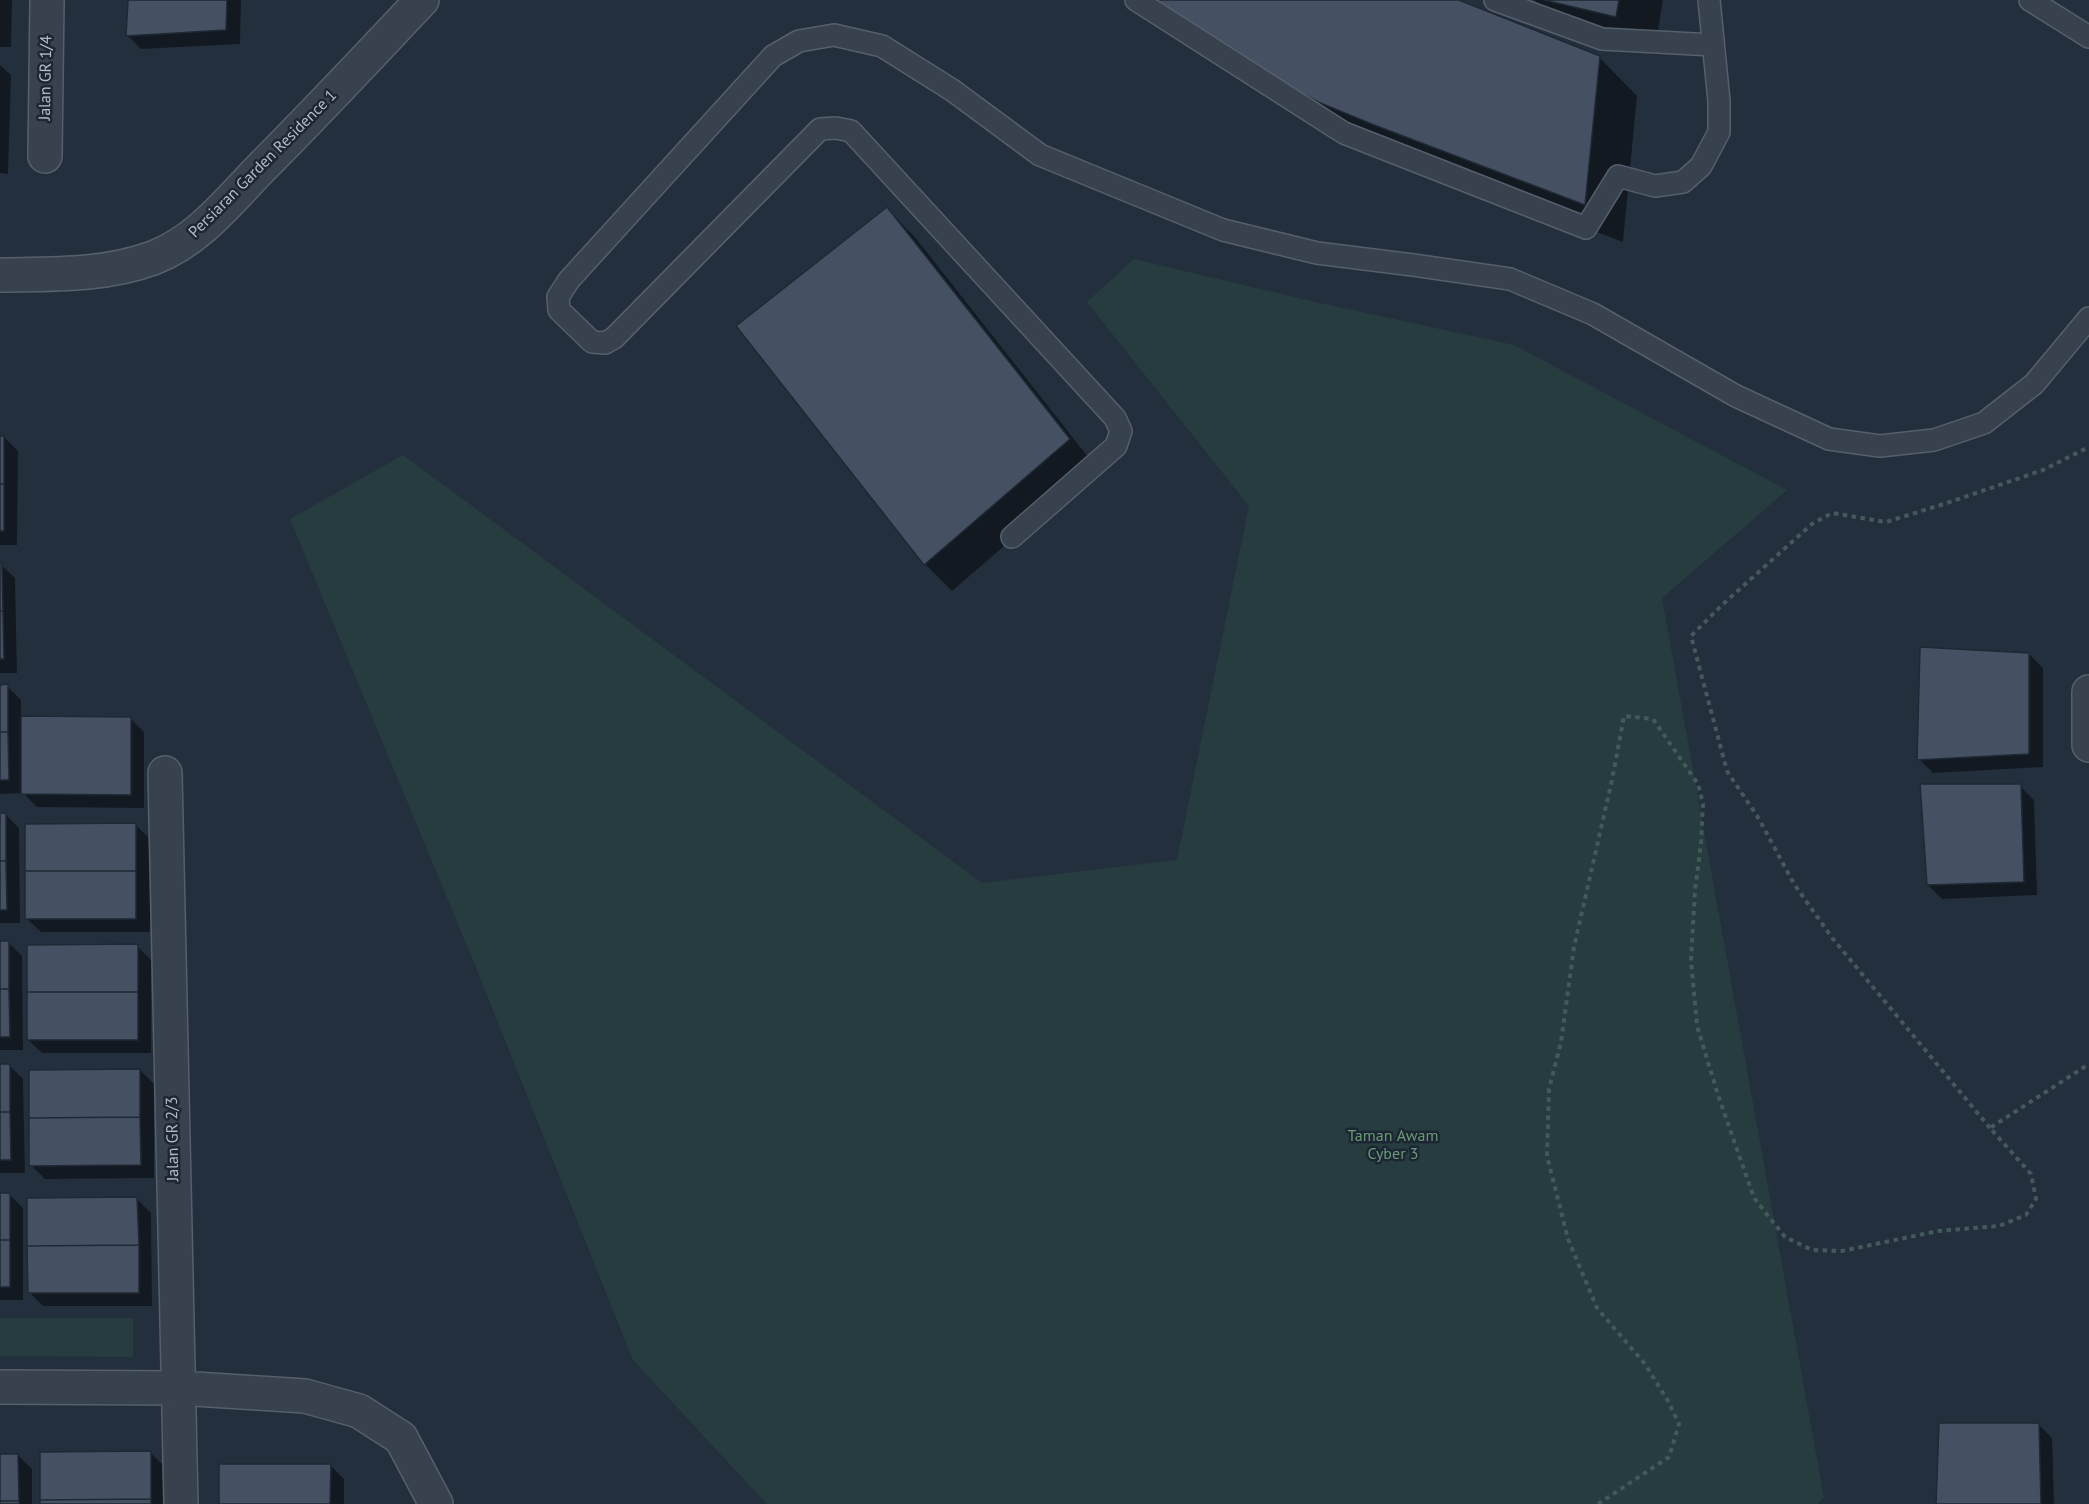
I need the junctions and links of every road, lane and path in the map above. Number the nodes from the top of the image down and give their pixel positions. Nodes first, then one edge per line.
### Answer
1 (47, 0) edge
2 (422, 0) edge
3 (1136, 0) edge
4 (1709, 0) edge
5 (2030, 0) edge
6 (1499, 1) edge
7 (2089, 37) edge
8 (1713, 45) junction
9 (45, 156) dead end
10 (0, 274) edge
11 (2089, 318) edge
12 (2089, 447) edge
13 (1012, 537) dead end
14 (2089, 692) edge
15 (2089, 745) edge
16 (165, 773) dead end
17 (2089, 1064) edge
18 (1990, 1128) junction
19 (0, 1387) edge
20 (179, 1388) junction
21 (181, 1504) edge
22 (436, 1504) edge
23 (1598, 1504) edge

1 - 9 street, Jalan GR 1/4
2 - 10 street, Persiaran Garden Residence 1
3 - 8 lane
4 - 8 lane
5 - 7 lane
6 - 8 lane
11 - 13 lane
12 - 18 path
14 - 15 street
16 - 20 street, Jalan GR 2/3
17 - 18 path
18 - 23 path
19 - 20 street
20 - 21 street, Jalan GR 2/3
20 - 22 street

